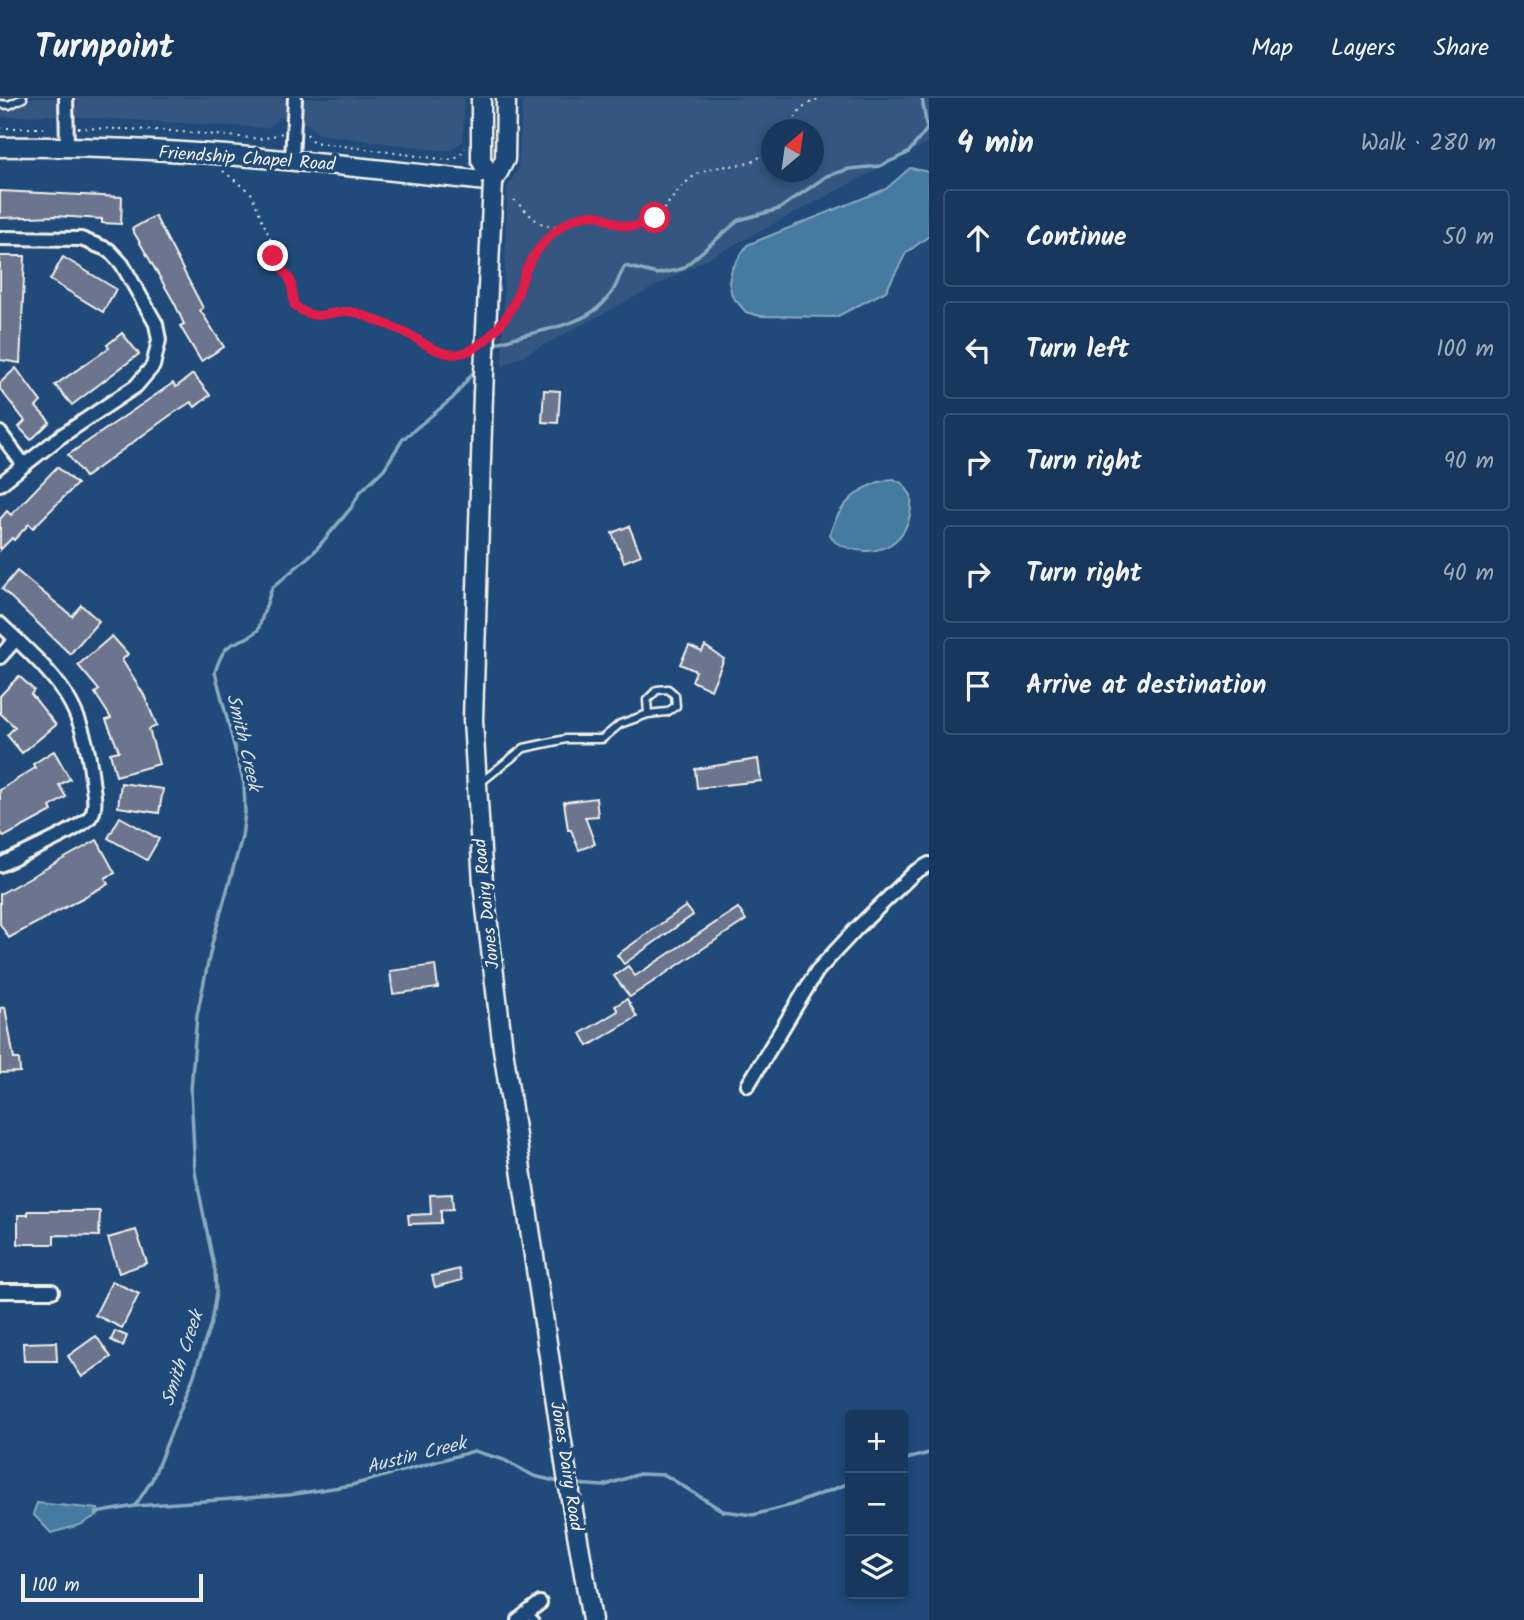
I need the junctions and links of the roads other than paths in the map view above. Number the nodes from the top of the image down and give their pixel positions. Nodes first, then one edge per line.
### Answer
1 (23, 98) edge
2 (66, 98) edge
3 (295, 98) edge
4 (481, 98) edge
5 (506, 98) edge
6 (0, 104) edge
7 (67, 145) junction
8 (0, 146) edge
9 (292, 159) junction
10 (493, 182) junction
11 (0, 238) edge
12 (0, 433) edge
13 (24, 466) junction
14 (0, 484) edge
15 (0, 624) edge
16 (16, 639) junction
17 (0, 657) edge
18 (648, 714) junction
19 (476, 786) junction
20 (929, 864) edge
21 (0, 865) edge
22 (748, 1085) dead end
23 (0, 1291) edge
24 (52, 1291) dead end
25 (540, 1603) dead end
26 (527, 1617) edge
27 (592, 1620) edge

1 - 6 lane
2 - 7 street
3 - 9 street
4 - 10 street, Jones Dairy Road
5 - 10 street, Jones Dairy Road
7 - 8 street, Friendship Chapel Road
7 - 9 street, Friendship Chapel Road
9 - 10 street, Friendship Chapel Road
10 - 19 street, Jones Dairy Road, bridge
11 - 13 street
12 - 13 street
13 - 14 street
15 - 16 street
16 - 17 street
16 - 21 street
18 - 18 lane
18 - 19 lane
19 - 27 street, Jones Dairy Road
20 - 22 street
23 - 24 street
25 - 26 street

